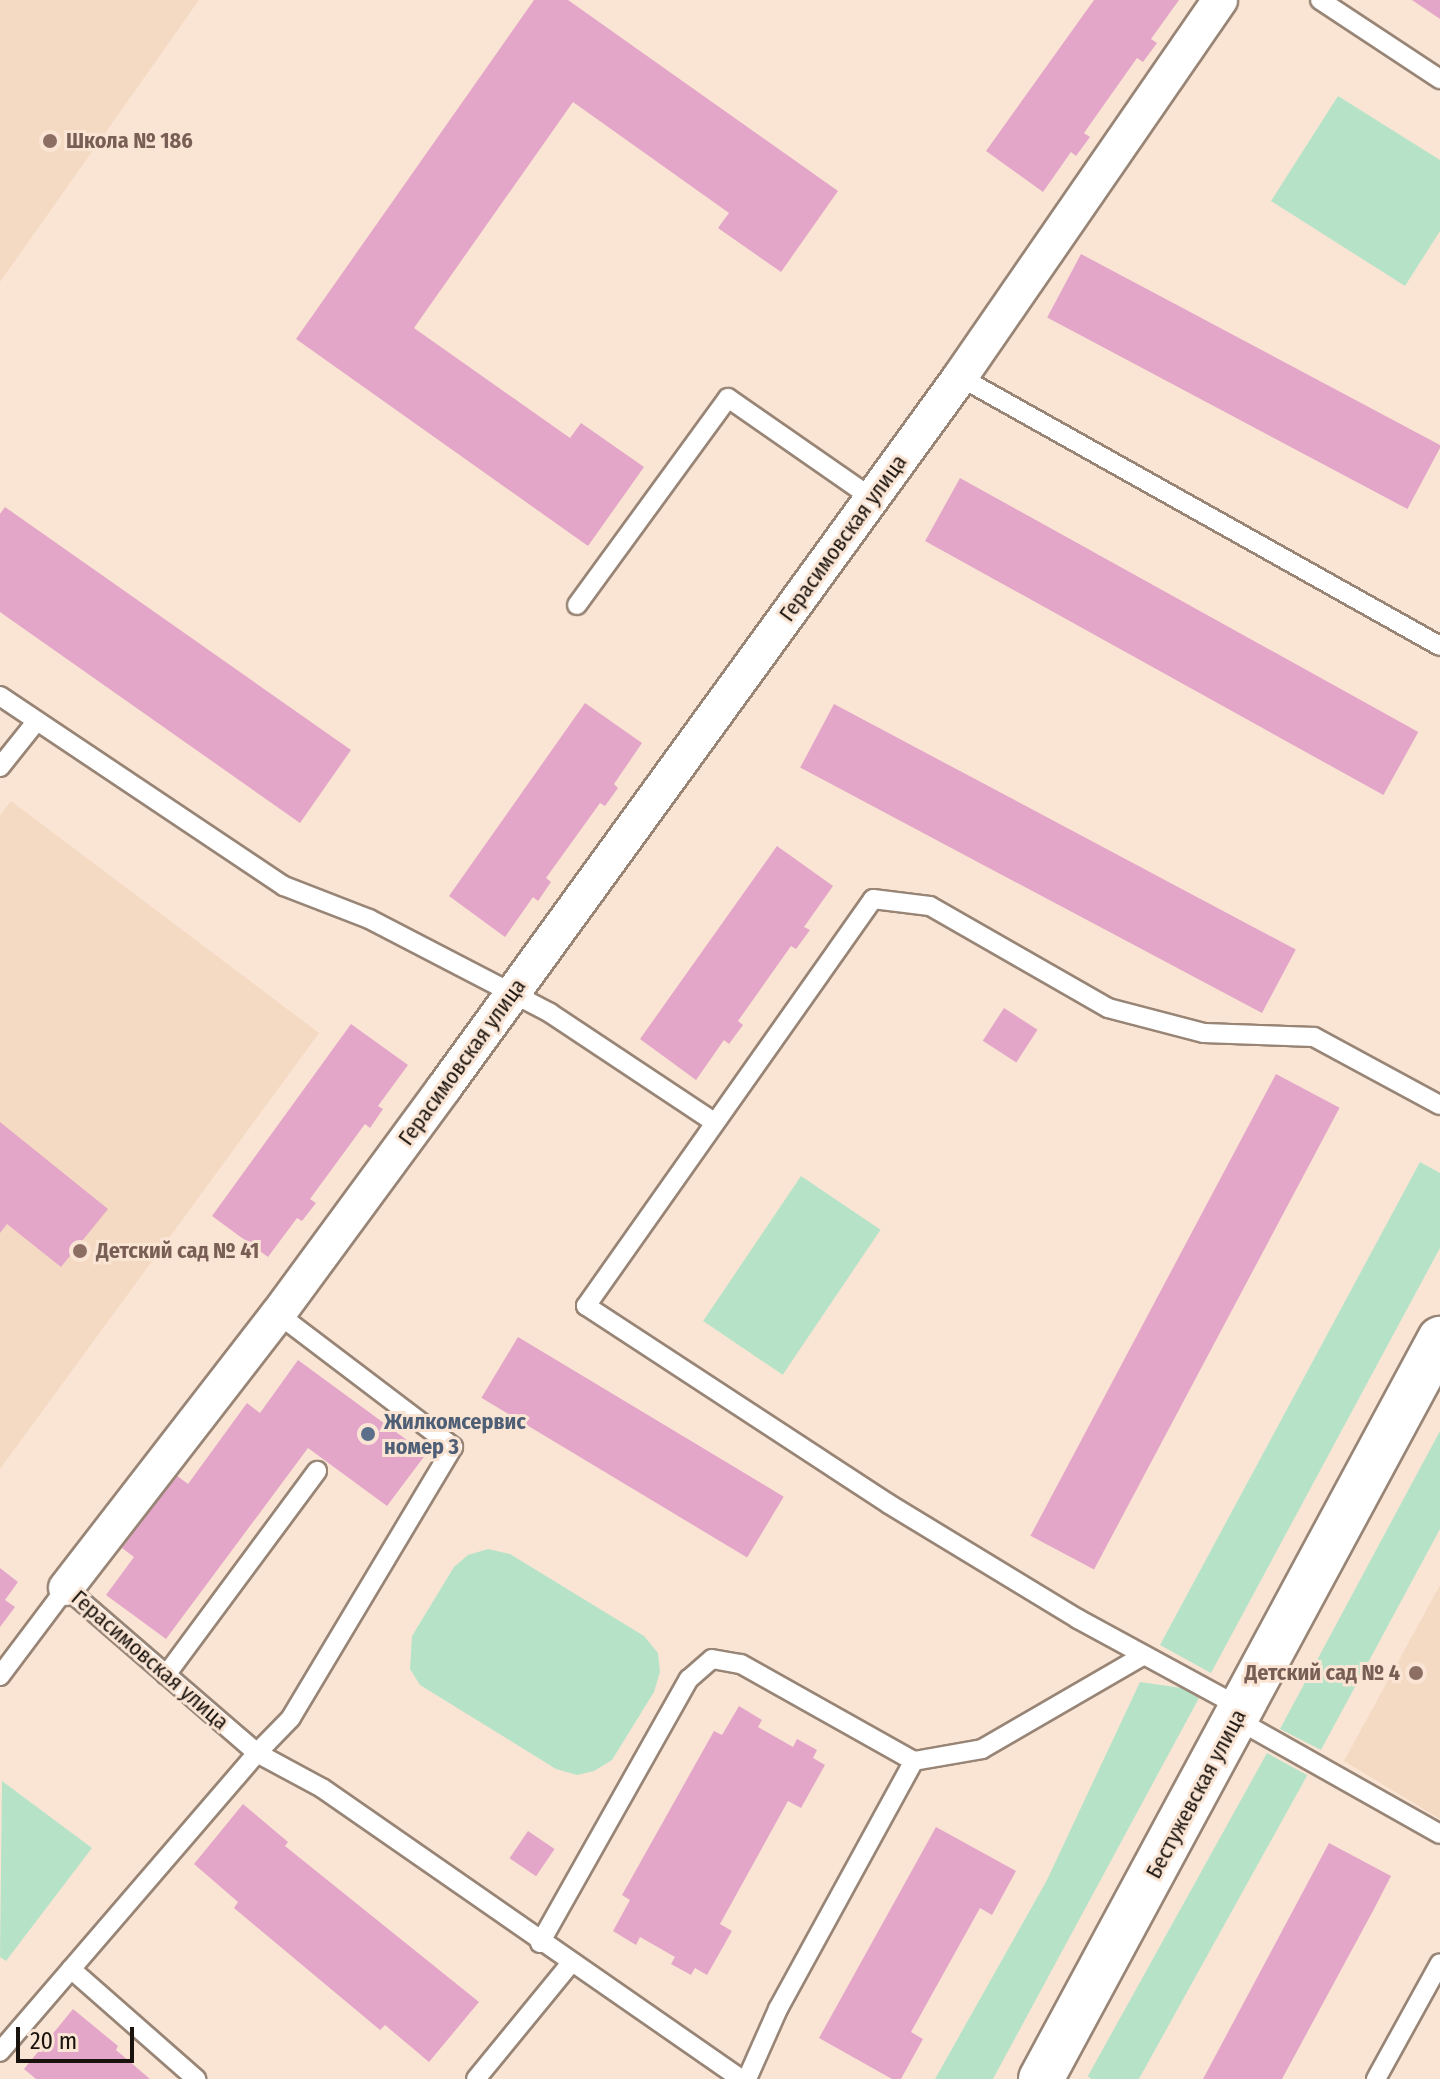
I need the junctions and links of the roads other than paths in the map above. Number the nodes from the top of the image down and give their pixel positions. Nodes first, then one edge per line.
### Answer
1 (1220, 0) edge
2 (1320, 0) edge
3 (1440, 79) edge
4 (960, 377) junction
5 (872, 498) junction
6 (577, 605) dead end
7 (1440, 646) edge
8 (0, 696) edge
9 (36, 722) junction
10 (0, 767) edge
11 (512, 994) junction
12 (1440, 1105) edge
13 (714, 1122) junction
14 (278, 1314) junction
15 (1440, 1339) edge
16 (317, 1471) dead end
17 (66, 1588) junction
18 (1144, 1655) junction
19 (166, 1675) junction
20 (0, 1676) edge
21 (1239, 1714) junction
22 (257, 1753) junction
23 (914, 1761) junction
24 (1440, 1834) edge
25 (540, 1943) junction
26 (1440, 1963) edge
27 (570, 1964) junction
28 (71, 1969) junction
29 (0, 2052) edge
30 (196, 2079) edge
31 (476, 2079) edge
32 (744, 2079) edge
33 (1041, 2079) edge
34 (1376, 2079) edge

1 - 4 street, Герасимовская улица
2 - 3 lane
4 - 5 street, Герасимовская улица
4 - 7 lane
5 - 6 lane
5 - 11 street, Герасимовская улица
8 - 9 lane
9 - 10 lane
9 - 11 lane
11 - 13 lane
11 - 14 street, Герасимовская улица
12 - 13 lane
13 - 18 lane
14 - 17 street, Герасимовская улица
14 - 22 lane
15 - 21 street, Бестужевская улица
16 - 19 lane
17 - 19 lane, Герасимовская улица
17 - 20 lane
18 - 21 lane
18 - 23 lane
19 - 22 lane, Герасимовская улица
21 - 24 lane
21 - 33 street, Бестужевская улица
22 - 25 lane, Герасимовская улица
22 - 28 lane
23 - 25 lane
23 - 32 lane
25 - 27 lane, Герасимовская улица
26 - 34 lane
27 - 31 lane
27 - 32 lane, Герасимовская улица
28 - 29 lane
28 - 30 lane

